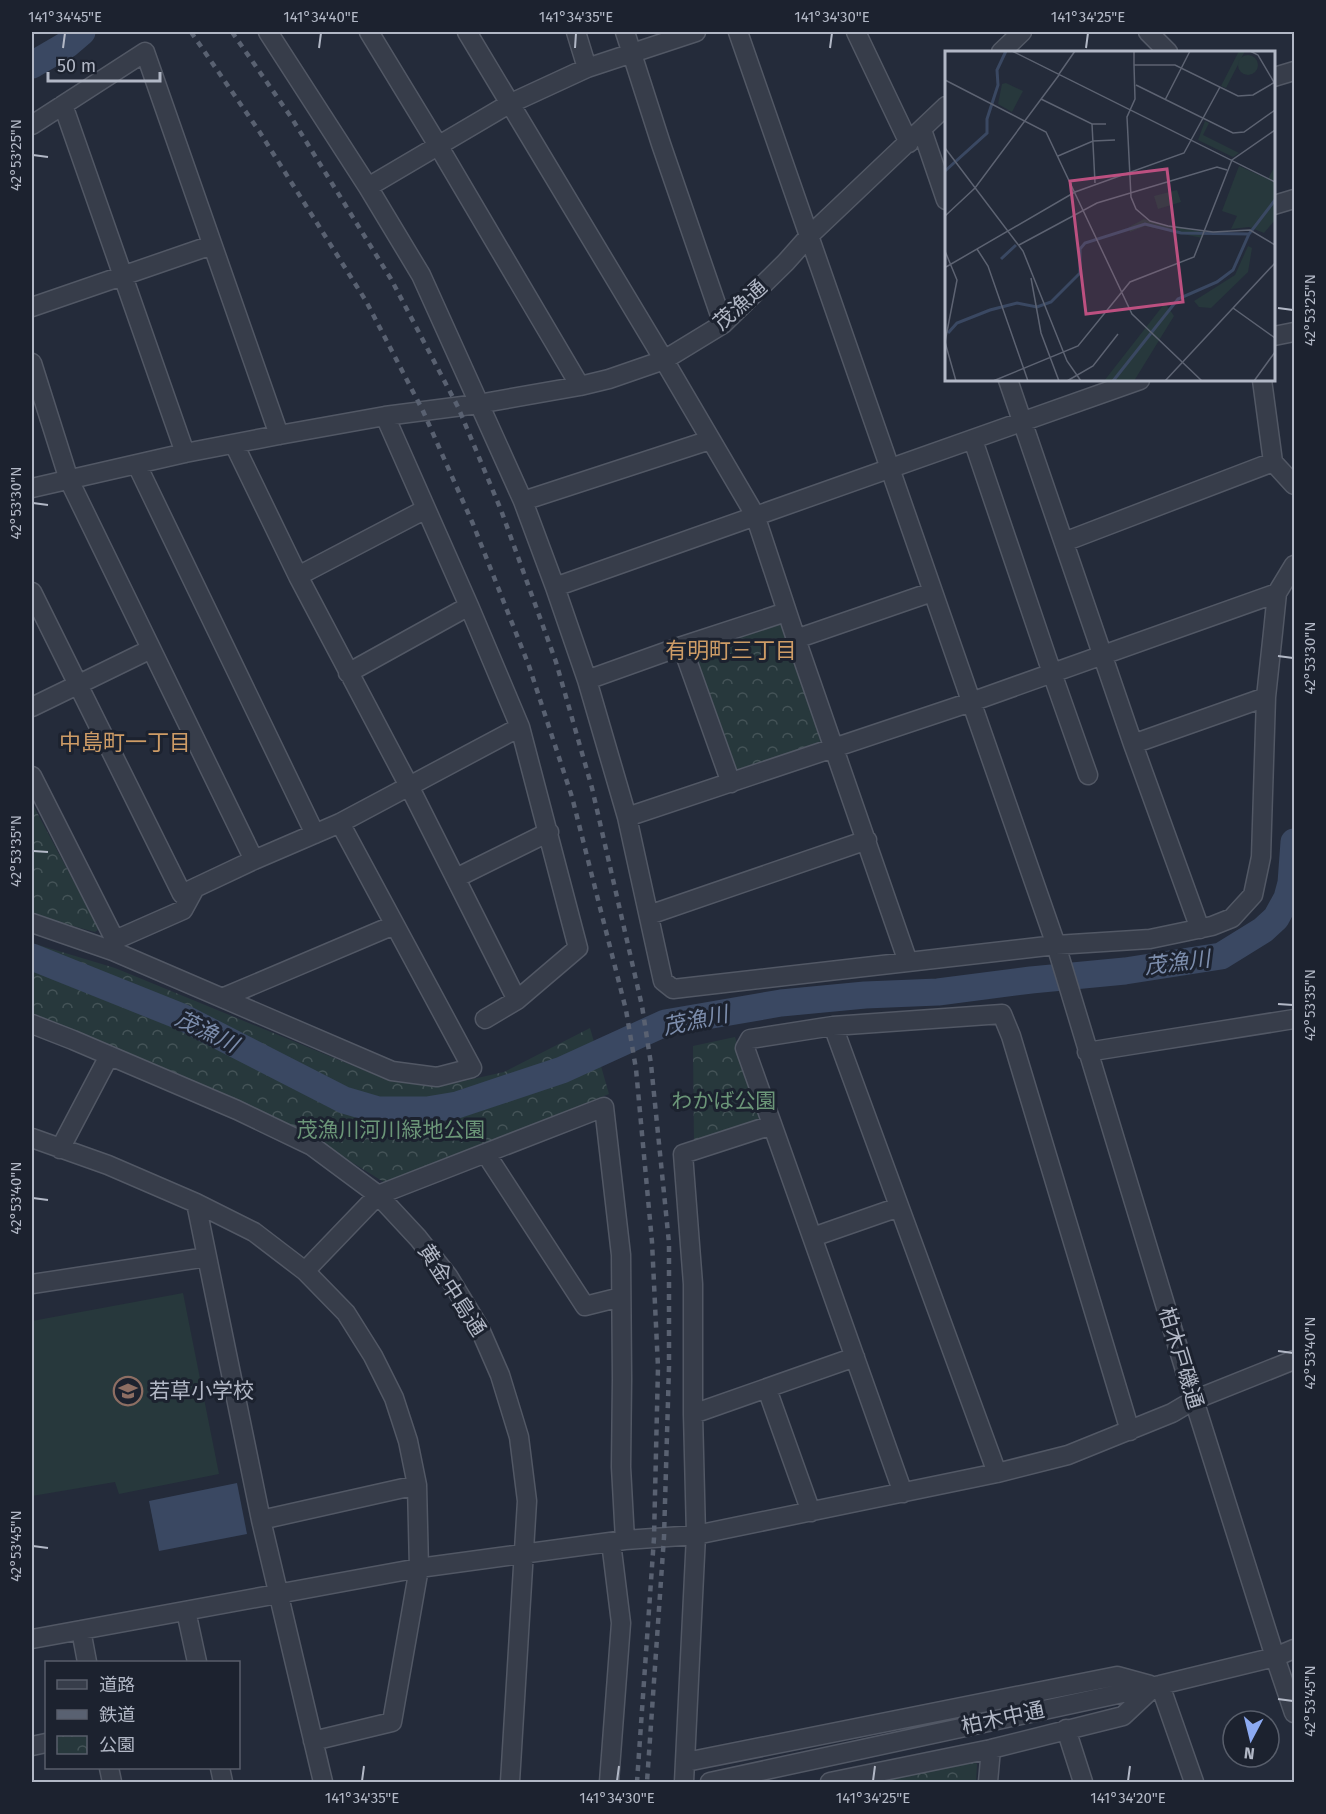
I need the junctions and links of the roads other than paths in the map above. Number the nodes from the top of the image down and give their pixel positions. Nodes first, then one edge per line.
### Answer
1 (268, 32) edge
2 (369, 32) edge
3 (467, 32) edge
4 (576, 32) edge
5 (625, 32) edge
6 (696, 32) edge
7 (738, 32) edge
8 (856, 32) edge
9 (1022, 32) edge
10 (1148, 32) edge
11 (1006, 51) edge
12 (1167, 51) edge
13 (633, 53) junction
14 (587, 68) junction
15 (1294, 71) edge
16 (1275, 77) edge
17 (509, 104) junction
18 (63, 105) junction
19 (945, 107) edge
20 (32, 125) edge
21 (922, 130) junction
22 (909, 143) junction
23 (439, 147) junction
24 (368, 187) junction
25 (945, 197) edge
26 (1294, 199) edge
27 (1275, 205) edge
28 (810, 235) junction
29 (212, 245) junction
30 (122, 276) junction
31 (32, 307) edge
32 (723, 324) junction
33 (1294, 332) edge
34 (1275, 336) edge
35 (664, 360) junction
36 (32, 363) edge
37 (1008, 381) edge
38 (1137, 381) edge
39 (1262, 381) edge
40 (580, 386) junction
41 (478, 404) junction
42 (385, 416) junction
43 (1022, 422) junction
44 (279, 435) junction
45 (710, 440) junction
46 (973, 440) junction
47 (234, 444) junction
48 (185, 453) junction
49 (1273, 462) junction
50 (137, 465) junction
51 (890, 468) junction
52 (69, 480) junction
53 (1294, 485) edge
54 (32, 488) edge
55 (524, 501) junction
56 (426, 509) junction
57 (755, 515) junction
58 (1064, 542) junction
59 (1294, 565) edge
60 (298, 576) junction
61 (555, 587) junction
62 (32, 592) edge
63 (932, 592) junction
64 (1278, 593) junction
65 (469, 606) junction
66 (786, 612) junction
67 (796, 639) junction
68 (682, 646) junction
69 (151, 649) junction
70 (1103, 656) junction
71 (348, 673) junction
72 (1052, 673) junction
73 (587, 680) junction
74 (77, 686) junction
75 (1266, 697) junction
76 (971, 702) junction
77 (32, 707) edge
78 (520, 727) junction
79 (1133, 744) junction
80 (833, 748) junction
81 (1088, 775) dead end
82 (32, 776) edge
83 (731, 783) junction
84 (409, 786) junction
85 (627, 817) junction
86 (340, 823) junction
87 (549, 832) junction
88 (315, 834) junction
89 (867, 840) junction
90 (254, 860) junction
91 (456, 878) junction
92 (195, 888) junction
93 (649, 915) junction
94 (32, 923) edge
95 (394, 925) junction
96 (1200, 929) junction
97 (114, 945) junction
98 (1058, 952) junction
99 (908, 962) junction
100 (222, 998) junction
101 (517, 1000) junction
102 (485, 1019) dead end
103 (1294, 1019) edge
104 (32, 1024) edge
105 (833, 1026) junction
106 (1087, 1052) junction
107 (109, 1056) junction
108 (772, 1125) junction
109 (32, 1138) edge
110 (60, 1149) junction
111 (486, 1154) junction
112 (378, 1195) junction
113 (196, 1203) junction
114 (899, 1207) junction
115 (813, 1237) junction
116 (207, 1257) junction
117 (305, 1271) junction
118 (32, 1284) edge
119 (621, 1297) junction
120 (855, 1357) junction
121 (1294, 1360) edge
122 (766, 1389) junction
123 (1194, 1400) junction
124 (693, 1414) junction
125 (1130, 1431) junction
126 (997, 1473) junction
127 (417, 1485) junction
128 (903, 1493) junction
129 (811, 1512) junction
130 (261, 1520) junction
131 (696, 1535) junction
132 (618, 1541) junction
133 (523, 1555) junction
134 (419, 1568) junction
135 (279, 1595) junction
136 (186, 1611) junction
137 (81, 1630) junction
138 (32, 1639) edge
139 (1294, 1649) edge
140 (1275, 1657) junction
141 (87, 1661) edge
142 (197, 1661) edge
143 (1158, 1686) junction
144 (1294, 1713) edge
145 (1066, 1729) junction
146 (313, 1741) junction
147 (991, 1749) junction
148 (686, 1762) junction
149 (323, 1782) edge
150 (510, 1782) edge
151 (604, 1782) edge
152 (684, 1782) edge
153 (710, 1782) edge
154 (830, 1782) edge
155 (988, 1782) edge
156 (1083, 1782) edge
157 (1194, 1782) edge

1 - 24 street
2 - 23 street
3 - 17 street
4 - 14 street
5 - 13 street
6 - 13 street
7 - 28 street, 柏木戸磯通
8 - 22 street
9 - 11 street
10 - 12 street
13 - 14 street
13 - 32 street
14 - 17 street
15 - 16 street
17 - 23 street
17 - 35 street
18 - 20 street
18 - 29 street
18 - 30 street
19 - 21 street, 茂漁通
21 - 22 street, 茂漁通
21 - 25 street
22 - 28 street, 茂漁通
23 - 24 street
23 - 40 street
24 - 41 street
26 - 27 street
28 - 32 street, 茂漁通
28 - 51 street, 柏木戸磯通
29 - 30 street
29 - 44 street
30 - 31 street
30 - 48 street
32 - 35 street, 茂漁通
33 - 34 street
35 - 40 street, 茂漁通
35 - 45 street
36 - 52 street
37 - 43 street
38 - 43 street
39 - 49 street
40 - 41 street, 茂漁通
41 - 42 street, 茂漁通
41 - 55 street
42 - 44 street, 茂漁通
42 - 56 street
43 - 46 street
43 - 58 street
44 - 47 street, 茂漁通
45 - 55 street
45 - 57 street
46 - 51 street
46 - 72 street
47 - 48 street, 茂漁通
47 - 60 street
48 - 50 street, 茂漁通
49 - 53 street
49 - 58 street
50 - 52 street, 茂漁通
50 - 88 street
51 - 57 street
51 - 63 street, 柏木戸磯通
52 - 54 street, 茂漁通
52 - 69 street
55 - 61 street
56 - 60 street
56 - 65 street
57 - 61 street
57 - 66 street
58 - 70 street
59 - 64 street
60 - 71 street
61 - 73 street
62 - 74 street
63 - 67 street
63 - 76 street, 柏木戸磯通
64 - 70 street
64 - 75 street
65 - 71 street
65 - 78 street
66 - 67 street
66 - 68 street
67 - 80 street
68 - 73 street
68 - 83 street
69 - 74 street
69 - 90 street
70 - 72 street
70 - 79 street
71 - 84 street
72 - 76 street
72 - 81 street
73 - 85 street
74 - 77 street
74 - 92 street
75 - 79 street
75 - 96 street
76 - 80 street
76 - 98 street, 柏木戸磯通
78 - 84 street
78 - 87 street
79 - 96 street
80 - 83 street
80 - 89 street
82 - 97 street
83 - 85 street
84 - 86 street
84 - 91 street
85 - 93 street
86 - 88 street
86 - 95 street
87 - 91 street
87 - 101 street
88 - 90 street
89 - 93 street
89 - 99 street
90 - 92 street
91 - 101 street
92 - 97 street
93 - 99 street
94 - 97 street
95 - 100 street
95 - 100 street
96 - 98 street
97 - 100 street
98 - 99 street
98 - 106 street, 柏木戸磯通
101 - 102 street
103 - 106 street
104 - 107 street, 黄金中島通
105 - 108 street
105 - 114 street
105 - 125 street
106 - 123 street, 柏木戸磯通
107 - 110 street
107 - 112 street, 黄金中島通
108 - 115 street
108 - 124 street
109 - 110 street
110 - 113 street
111 - 112 street
111 - 119 street
111 - 119 street
112 - 117 street
112 - 133 street, 黄金中島通
113 - 116 street
113 - 117 street
114 - 115 street
114 - 126 street
115 - 120 street
116 - 118 street
116 - 130 street
117 - 127 street
119 - 132 street
120 - 122 street
120 - 128 street
121 - 123 street
122 - 124 street
122 - 129 street
123 - 125 street
123 - 140 street, 柏木戸磯通
124 - 131 street
125 - 126 street
126 - 128 street
127 - 130 street
127 - 134 street
128 - 129 street
129 - 131 street
130 - 135 street
131 - 132 street
131 - 148 street
132 - 133 street
132 - 151 street
133 - 134 street
133 - 150 street, 黄金中島通
134 - 135 street
134 - 146 street
135 - 136 street
135 - 146 street
136 - 137 street
136 - 142 street
137 - 138 street
137 - 141 street
139 - 140 street, 柏木中通
140 - 143 street, 柏木中通
140 - 144 street, 柏木戸磯通
143 - 145 street
143 - 148 street
143 - 153 street, 柏木中通
143 - 157 street
145 - 147 street
145 - 156 street
146 - 149 street
147 - 154 street
147 - 155 street
148 - 152 street

